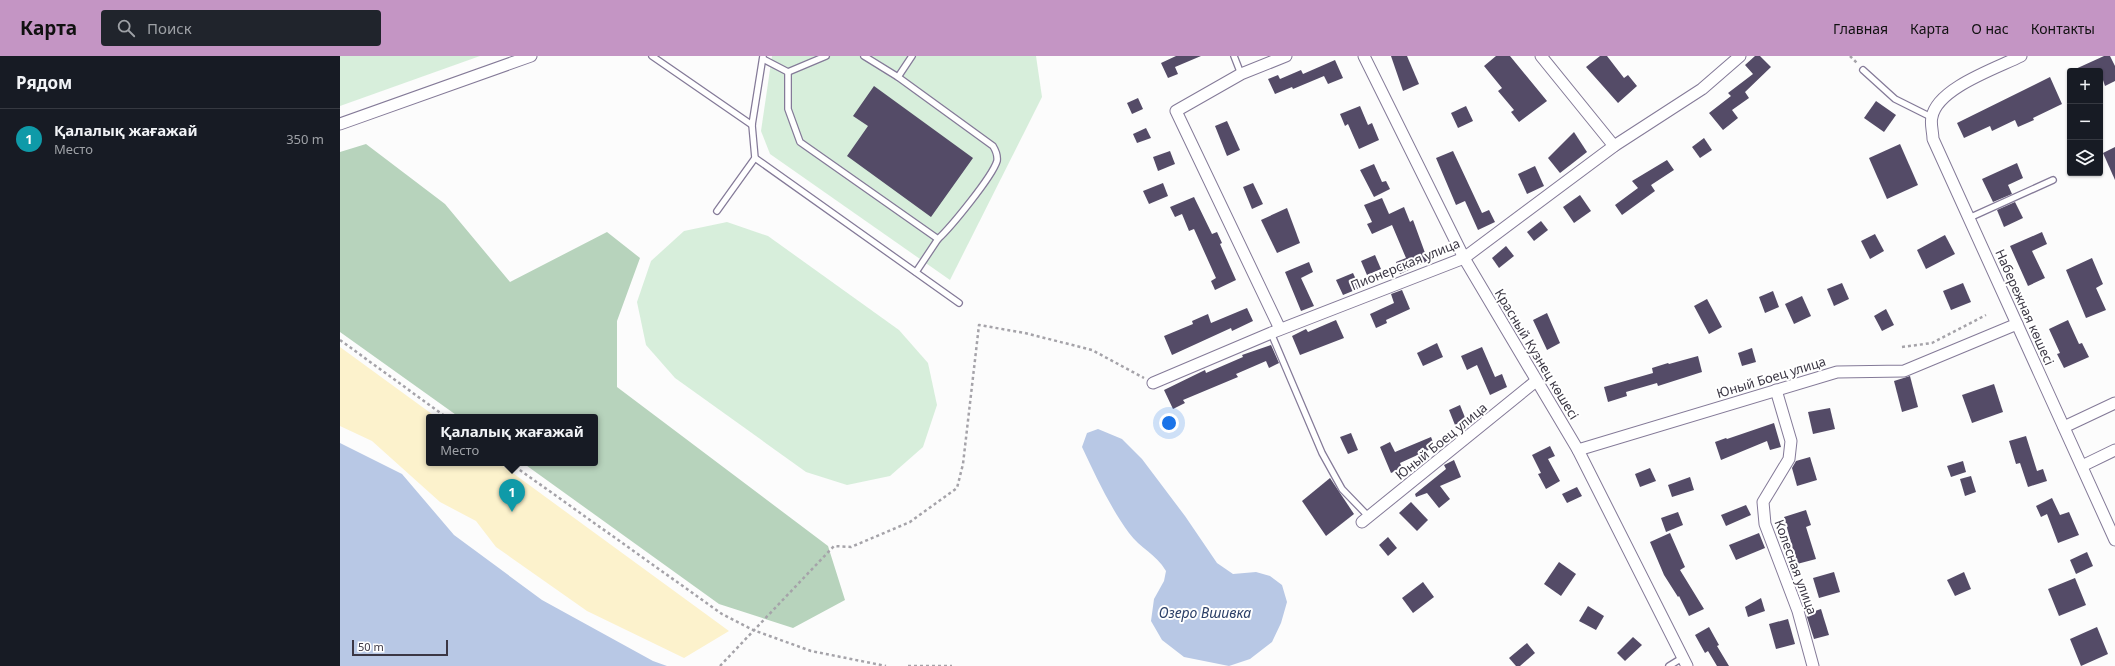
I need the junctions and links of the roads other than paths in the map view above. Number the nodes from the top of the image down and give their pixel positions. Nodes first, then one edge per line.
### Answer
1 (531, 56) edge
2 (652, 56) edge
3 (826, 56) edge
4 (864, 56) edge
5 (912, 56) edge
6 (1234, 56) edge
7 (1286, 56) edge
8 (1364, 56) edge
9 (1541, 56) edge
10 (1740, 56) edge
11 (2021, 56) edge
12 (763, 58) edge
13 (1863, 70) dead end
14 (788, 72) junction
15 (1241, 74) junction
16 (898, 77) junction
17 (1932, 118) junction
18 (340, 124) edge
19 (752, 125) junction
20 (1614, 146) junction
21 (754, 158) junction
22 (2053, 180) dead end
23 (717, 211) dead end
24 (1969, 218) junction
25 (938, 239) junction
26 (1464, 258) junction
27 (916, 272) junction
28 (959, 303) dead end
29 (2017, 324) junction
30 (1276, 331) junction
31 (1536, 381) junction
32 (1153, 383) road end
33 (1776, 390) junction
34 (2115, 403) edge
35 (2064, 427) junction
36 (1578, 450) junction
37 (2115, 450) edge
38 (2082, 466) junction
39 (1366, 519) joint
40 (2115, 540) edge
41 (1684, 662) edge
42 (1670, 666) edge
43 (1813, 666) edge

1 - 18 street
2 - 19 lane
3 - 14 lane
4 - 16 lane
5 - 16 lane
6 - 15 lane
7 - 15 street
8 - 26 street, Красный Кузнец көшесі
9 - 20 street
10 - 20 street, Пионерская улица
11 - 17 street
12 - 14 lane
12 - 19 lane
13 - 17 lane
14 - 25 lane
15 - 30 street
16 - 25 lane
17 - 24 street, Набережная көшесі
19 - 21 lane
20 - 26 street, Пионерская улица
21 - 23 lane
21 - 27 lane
22 - 24 lane
24 - 29 street, Набережная көшесі
25 - 27 lane
26 - 30 street, Пионерская улица
26 - 31 street, Красный Кузнец көшесі
27 - 28 lane
29 - 33 street, Юный Боец улица
29 - 35 street, Набережная көшесі
30 - 32 street, Пионерская улица
30 - 39 lane
31 - 36 street, Красный Кузнец көшесі
31 - 39 street, Юный Боец улица
33 - 36 street, Юный Боец улица
33 - 43 street, Колесная улица
34 - 35 street
35 - 38 street, Набережная көшесі
36 - 41 street, Красный Кузнец көшесі
37 - 38 street
38 - 40 street, Набережная көшесі
41 - 42 lane

